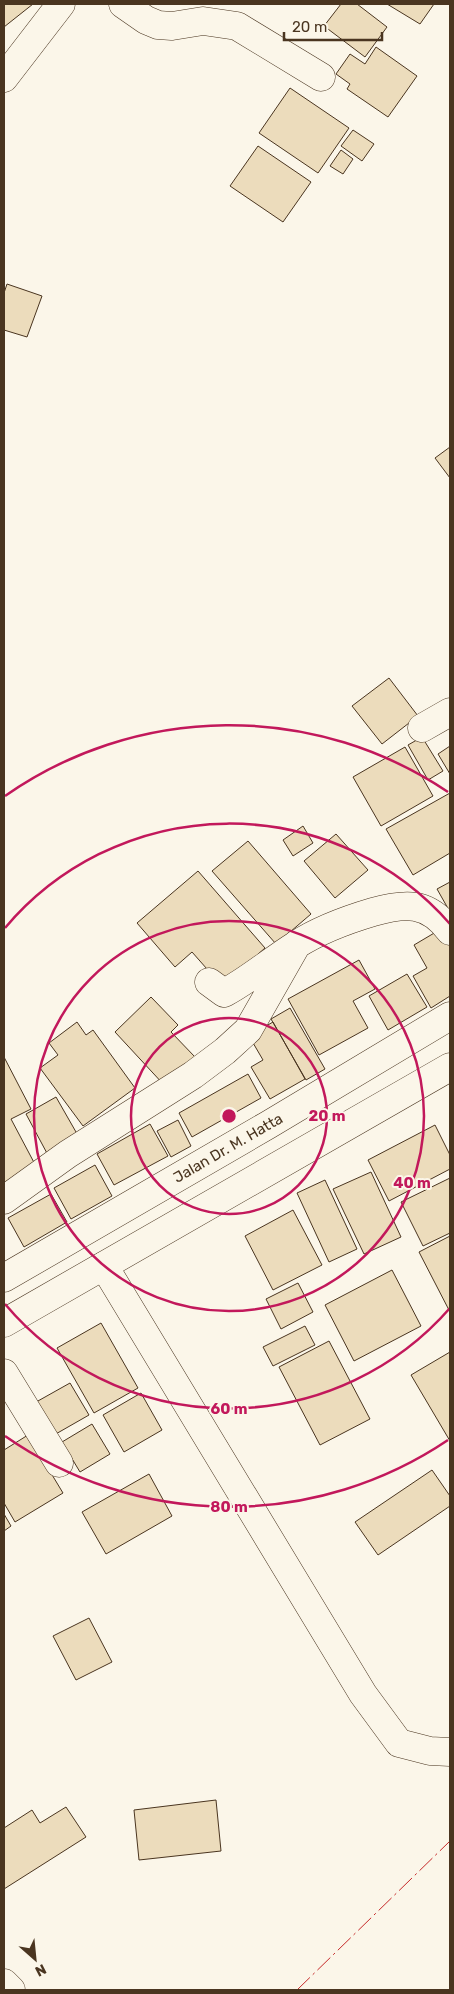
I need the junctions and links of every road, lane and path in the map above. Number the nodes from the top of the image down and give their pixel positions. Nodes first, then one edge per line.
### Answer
1 (61, 4) edge
2 (123, 4) edge
3 (322, 77) dead end
4 (4, 78) edge
5 (450, 712) edge
6 (422, 728) dead end
7 (450, 931) edge
8 (297, 944) junction
9 (209, 982) dead end
10 (450, 1016) edge
11 (450, 1067) edge
12 (4, 1200) edge
13 (104, 1266) junction
14 (4, 1278) edge
15 (4, 1323) edge
16 (6, 1386) edge
17 (59, 1463) dead end
18 (450, 1752) edge
19 (4, 1983) edge
20 (11, 1990) edge

1 - 4 street
2 - 3 street
5 - 6 street
7 - 8 street
8 - 9 street
8 - 12 street
10 - 14 street, Jalan Dr. M. Hatta
11 - 13 street
13 - 15 street
13 - 18 street
16 - 17 street
19 - 20 street

